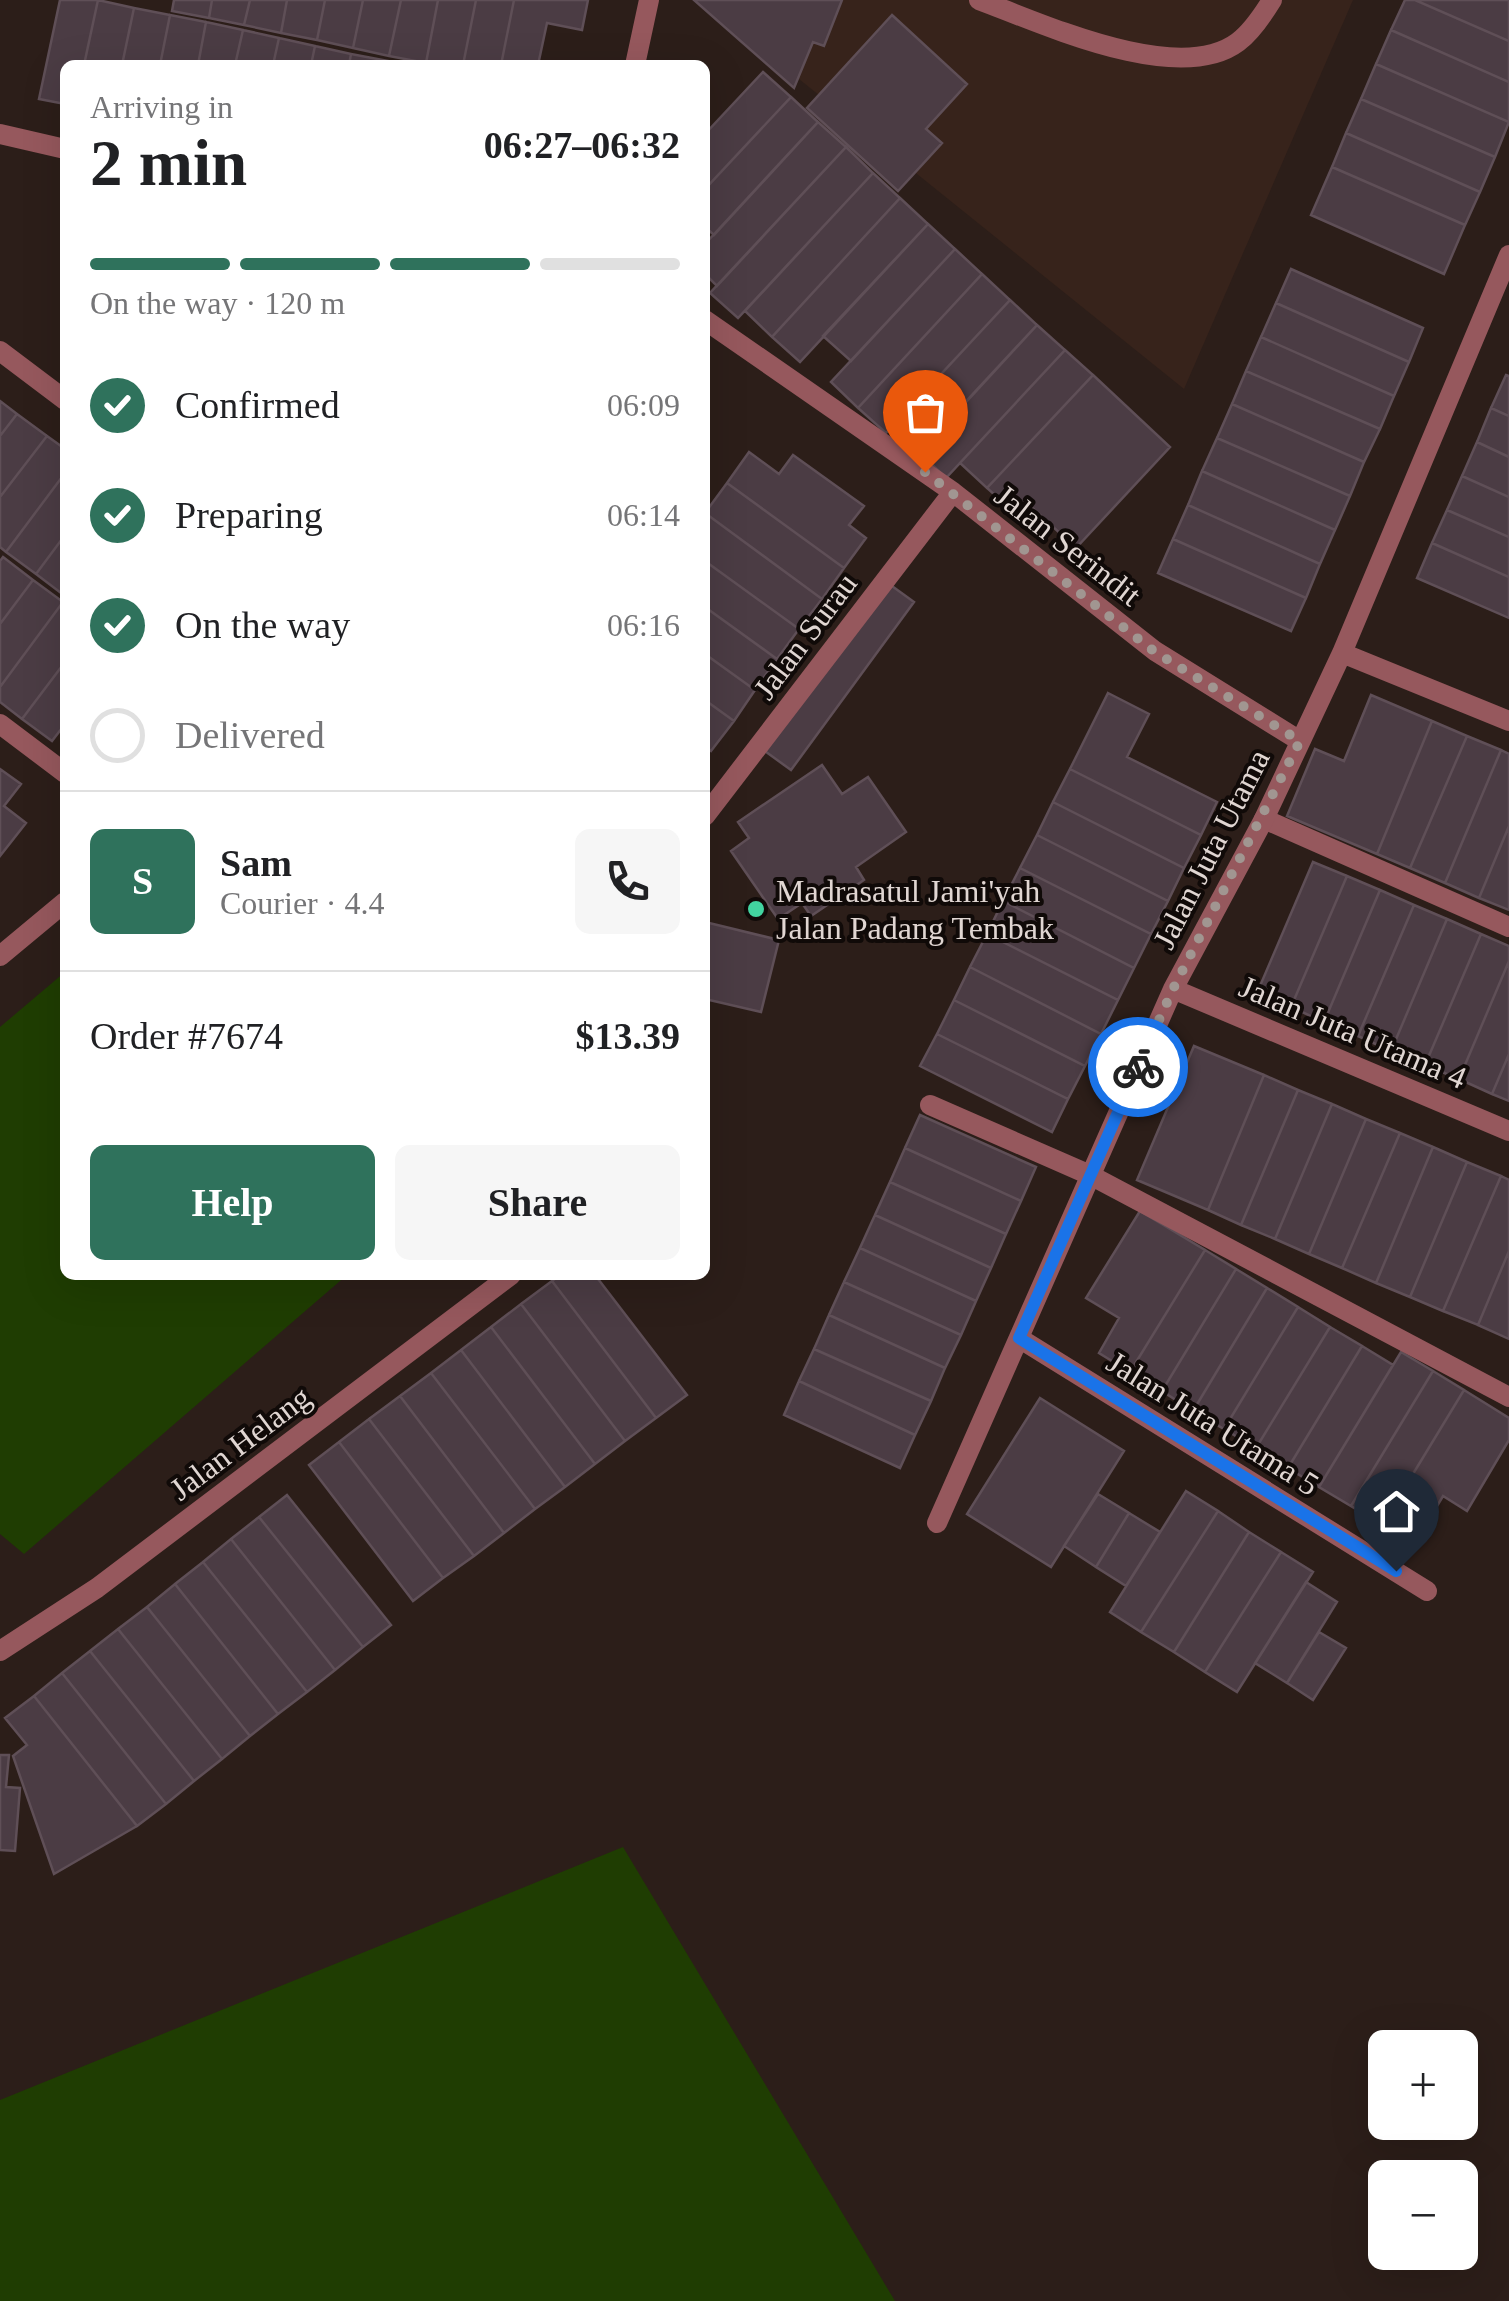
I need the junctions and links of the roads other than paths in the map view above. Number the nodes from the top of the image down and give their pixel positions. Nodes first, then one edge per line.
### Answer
1 (649, 0) edge
2 (979, 0) edge
3 (1272, 0) edge
4 (636, 60) edge
5 (0, 134) edge
6 (60, 148) edge
7 (1509, 255) edge
8 (710, 323) edge
9 (0, 351) edge
10 (60, 396) edge
11 (953, 492) junction
12 (1342, 653) junction
13 (1509, 722) edge
14 (0, 724) edge
15 (1300, 741) junction
16 (60, 769) edge
17 (710, 809) edge
18 (1264, 819) junction
19 (60, 906) edge
20 (1509, 927) edge
21 (0, 956) edge
22 (1173, 989) junction
23 (930, 1104) dead end
24 (1509, 1131) edge
25 (1090, 1175) junction
26 (504, 1280) edge
27 (1019, 1338) junction
28 (1509, 1397) edge
29 (937, 1523) dead end
30 (1428, 1590) dead end
31 (0, 1651) edge

1 - 4 street
2 - 3 street
5 - 6 street
7 - 12 street, Jalan Juta Utama
8 - 11 street, Jalan Serindit
9 - 10 street
11 - 15 street, Jalan Serindit
11 - 17 street, Jalan Surau
12 - 13 street
12 - 15 street, Jalan Juta Utama
14 - 16 street
15 - 18 street, Jalan Juta Utama
18 - 20 street
18 - 22 street, Jalan Juta Utama
19 - 21 street
22 - 24 street, Jalan Juta Utama 4
22 - 25 street, Jalan Juta Utama
23 - 25 street
25 - 27 street, Jalan Juta Utama
25 - 28 street
26 - 31 street, Jalan Helang
27 - 29 street, Jalan Juta Utama
27 - 30 street, Jalan Juta Utama 5

